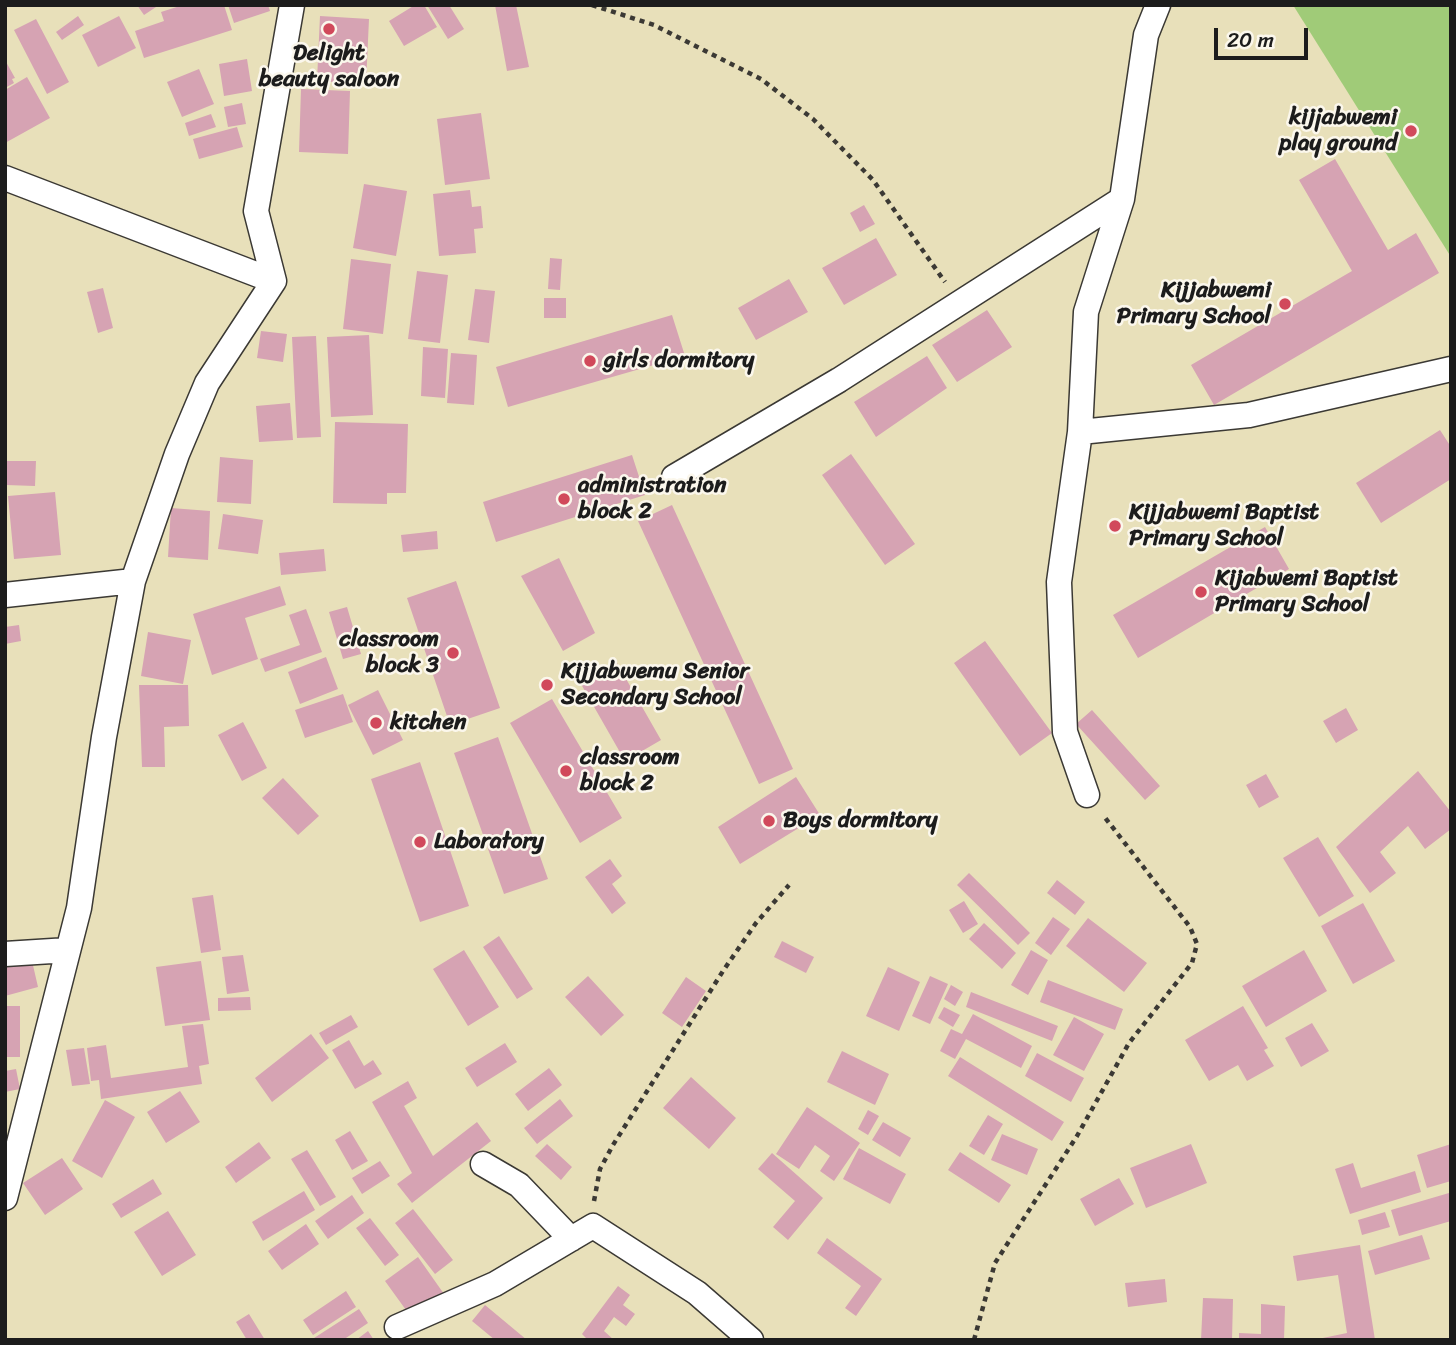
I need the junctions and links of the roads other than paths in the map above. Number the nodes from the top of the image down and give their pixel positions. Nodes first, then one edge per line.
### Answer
1 (292, 5) edge
2 (1158, 5) edge
3 (5, 178) edge
4 (1122, 199) junction
5 (274, 281) junction
6 (1451, 369) edge
7 (1080, 432) junction
8 (674, 477) dead end
9 (133, 581) junction
10 (5, 595) edge
11 (1087, 795) road end
12 (68, 950) junction
13 (5, 954) edge
14 (483, 1164) dead end
15 (5, 1198) edge
16 (571, 1239) junction
17 (397, 1327) dead end
18 (751, 1340) edge

1 - 5 street
2 - 4 street
3 - 5 street
4 - 7 street
4 - 8 street
5 - 9 street
6 - 7 street
7 - 11 street
9 - 10 street
9 - 12 street
12 - 13 street
12 - 15 street
14 - 16 street
16 - 17 street
16 - 18 street

